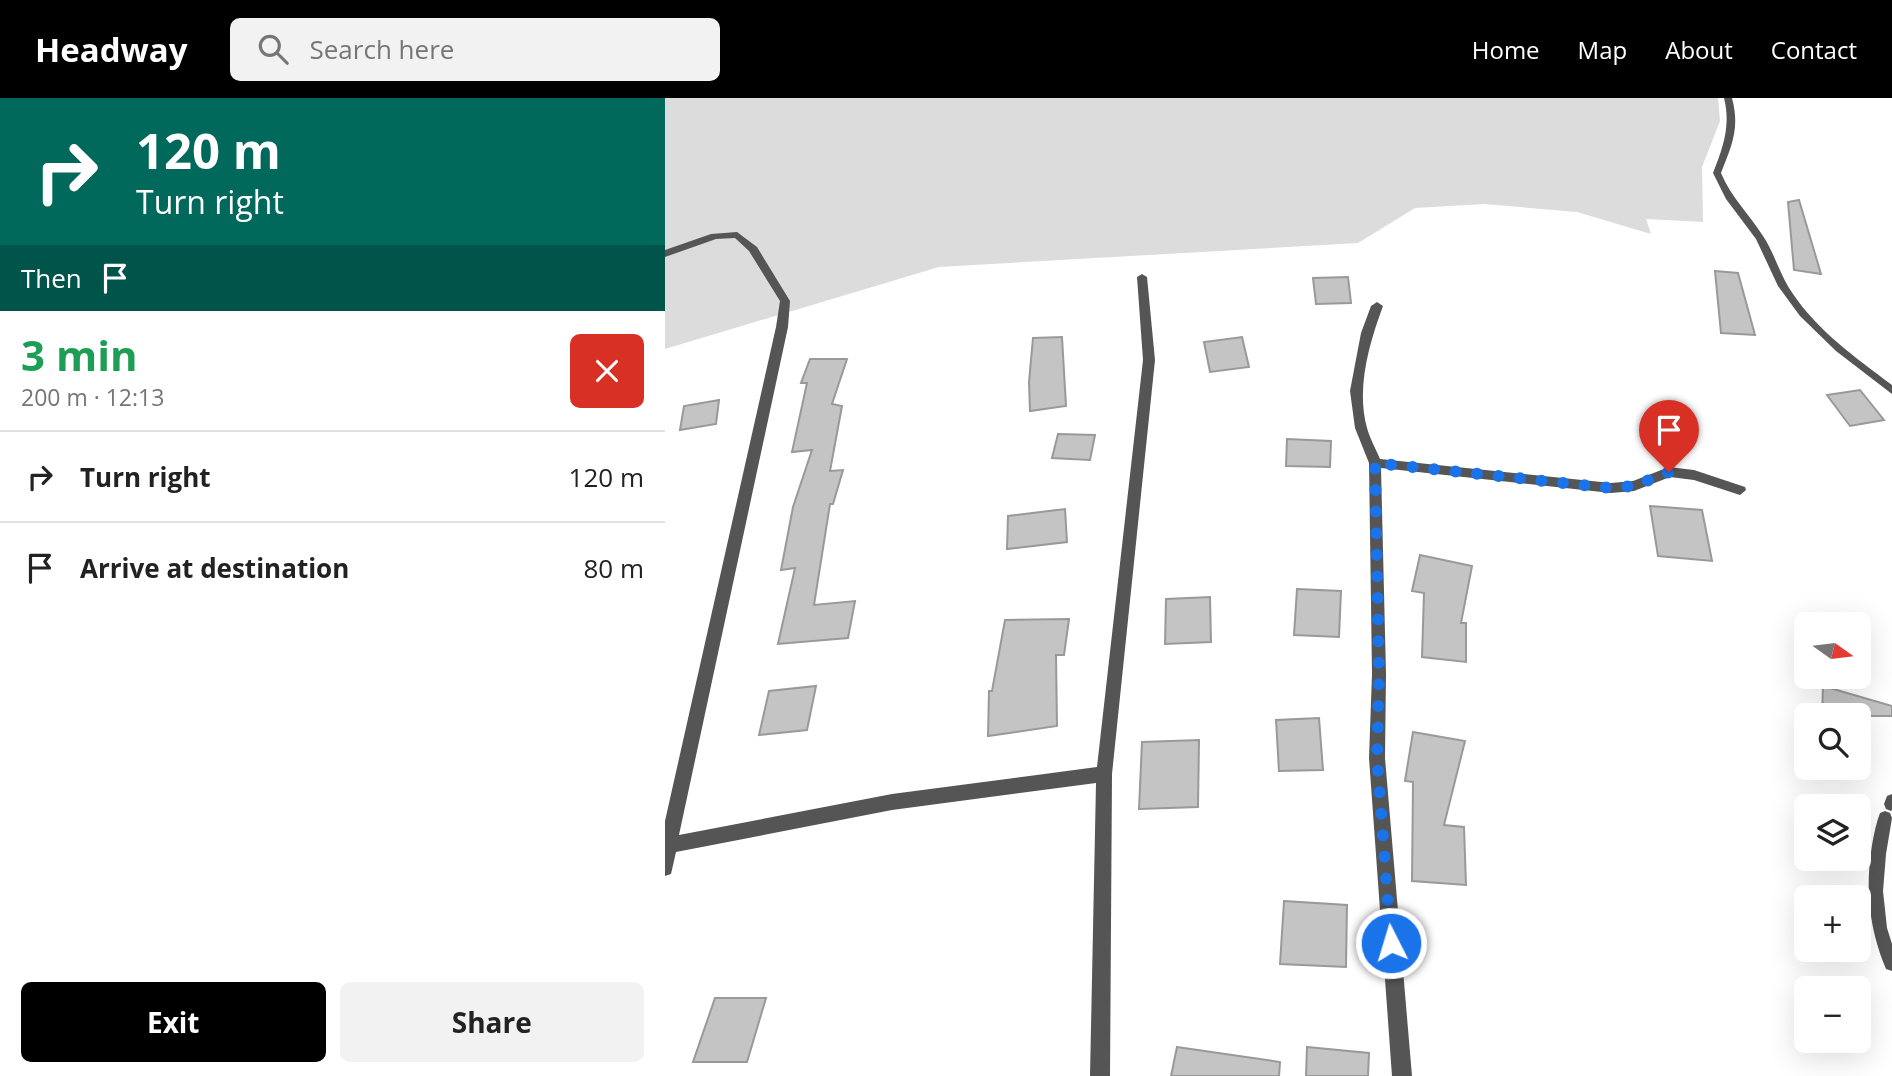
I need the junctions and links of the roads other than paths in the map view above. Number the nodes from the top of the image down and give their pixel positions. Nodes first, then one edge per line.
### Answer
1 (1728, 98) edge
2 (665, 254) edge
3 (1142, 277) dead end
4 (1377, 306) dead end
5 (1892, 390) edge
6 (1375, 463) junction
7 (1740, 490) dead end
8 (1104, 774) junction
9 (1889, 807) edge
10 (667, 845) edge
11 (665, 868) edge
12 (1892, 963) edge
13 (1100, 1076) edge
14 (1402, 1076) edge

1 - 5 lane
2 - 10 street
3 - 8 street
4 - 6 street
6 - 7 street
6 - 14 street
8 - 10 street
8 - 13 street
9 - 12 lane
10 - 11 street

